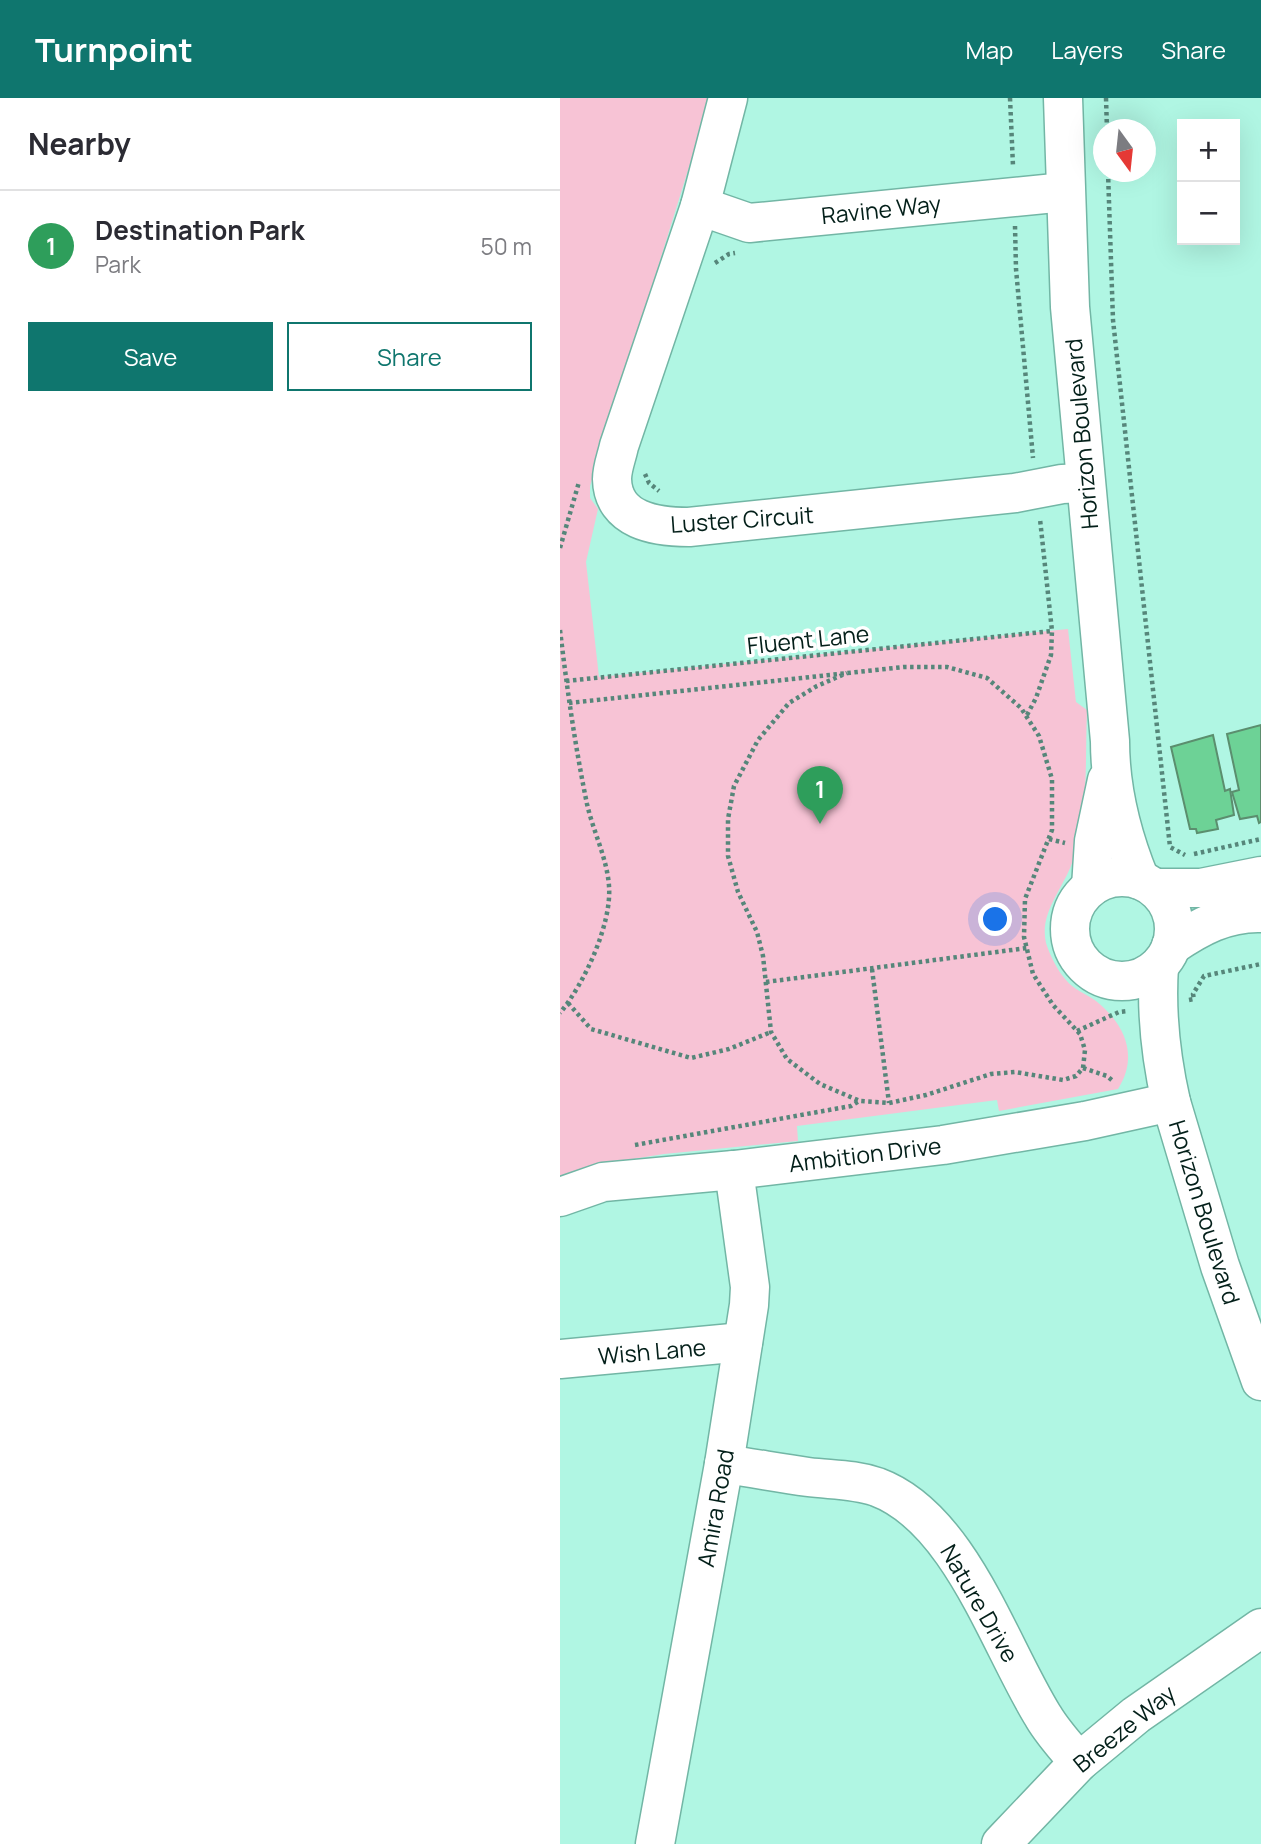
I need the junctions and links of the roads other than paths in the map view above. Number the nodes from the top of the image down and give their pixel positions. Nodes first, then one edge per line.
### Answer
1 (728, 98) edge
2 (1063, 98) edge
3 (1065, 192) junction
4 (700, 206) junction
5 (1085, 482) junction
6 (1110, 768) junction
7 (1261, 876) edge
8 (1147, 884) junction
9 (1091, 887) junction
10 (1261, 913) edge
11 (1165, 956) junction
12 (1115, 996) junction
13 (1168, 1092) junction
14 (734, 1170) junction
15 (560, 1197) edge
16 (743, 1342) junction
17 (560, 1359) edge
18 (1261, 1381) edge
19 (724, 1464) junction
20 (1261, 1628) edge
21 (1079, 1762) junction
22 (655, 1844) edge
23 (1001, 1844) edge

1 - 4 street, Luster Circuit
2 - 3 street, Horizon Boulevard
3 - 4 street, Ravine Way
3 - 5 street, Horizon Boulevard
4 - 5 street, Luster Circuit
5 - 6 street, Horizon Boulevard
6 - 8 street, Horizon Boulevard
6 - 9 street, Horizon Boulevard
7 - 8 street
8 - 9 street
8 - 11 street
9 - 12 street
10 - 11 street
11 - 12 street
11 - 13 street, Horizon Boulevard
12 - 13 street, Horizon Boulevard
13 - 14 street, Ambition Drive
13 - 18 street, Horizon Boulevard
14 - 15 street, Ambition Drive
14 - 16 street, Amira Road
16 - 17 street, Wish Lane
16 - 19 street, Amira Road
19 - 21 street, Nature Drive
19 - 22 street, Amira Road
20 - 21 street, Breeze Way
21 - 23 street, Breeze Way

